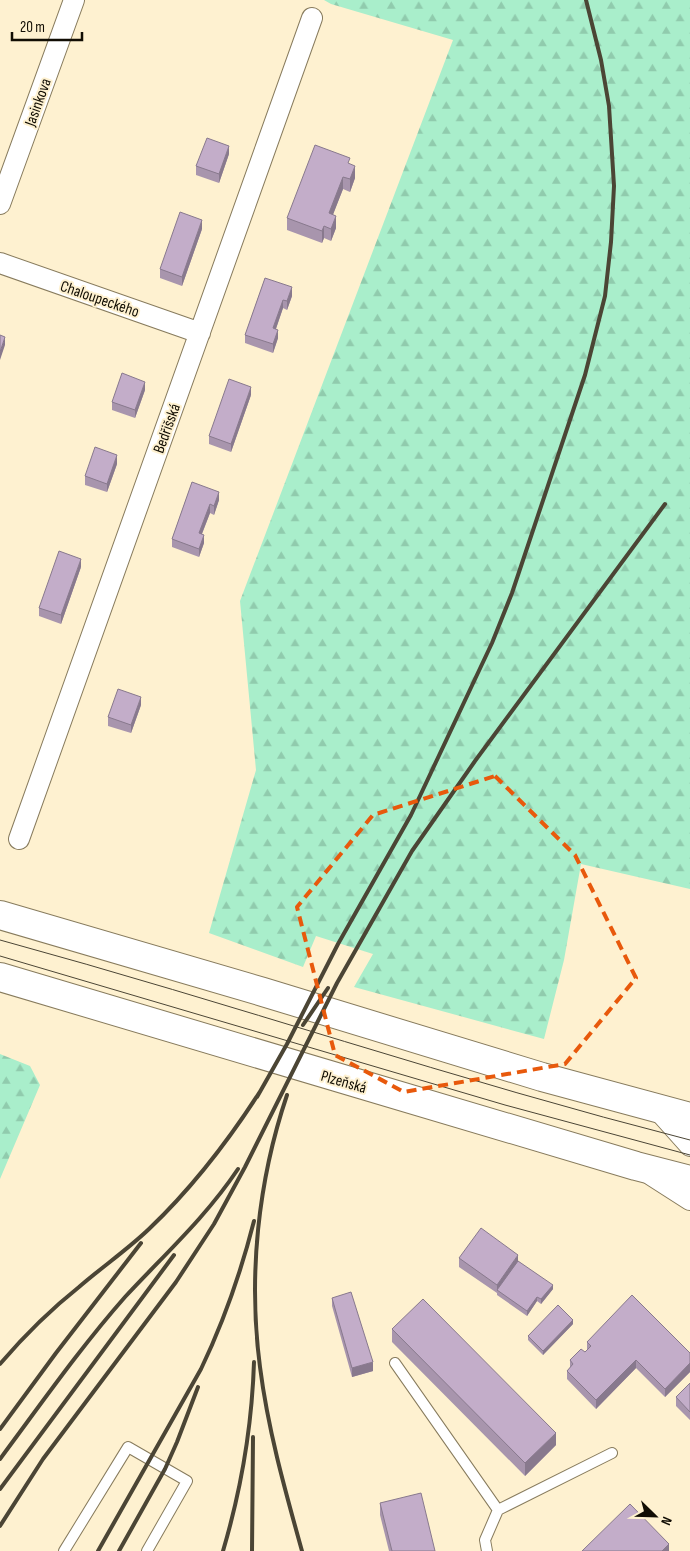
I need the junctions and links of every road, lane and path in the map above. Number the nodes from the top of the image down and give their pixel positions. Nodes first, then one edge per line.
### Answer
1 (74, 0) edge
2 (312, 18) dead end
3 (0, 204) edge
4 (0, 263) edge
5 (200, 333) junction
6 (19, 839) dead end
7 (0, 916) edge
8 (0, 978) edge
9 (657, 1110) junction
10 (690, 1118) edge
11 (690, 1146) edge
12 (636, 1166) junction
13 (690, 1180) edge
14 (690, 1200) edge
15 (395, 1363) dead end
16 (612, 1453) dead end
17 (498, 1510) junction
18 (64, 1551) edge
19 (147, 1551) edge
20 (487, 1551) edge

1 - 3 street, Jasinkova
2 - 5 street, Bedřišská
4 - 5 street, Chaloupeckého
5 - 6 street, Bedřišská
7 - 9 main road
8 - 12 main road, Plzeňská
9 - 10 main road
9 - 11 street
12 - 13 main road, Plzeňská
12 - 14 street
15 - 17 lane
16 - 17 lane
17 - 20 lane
18 - 19 lane

